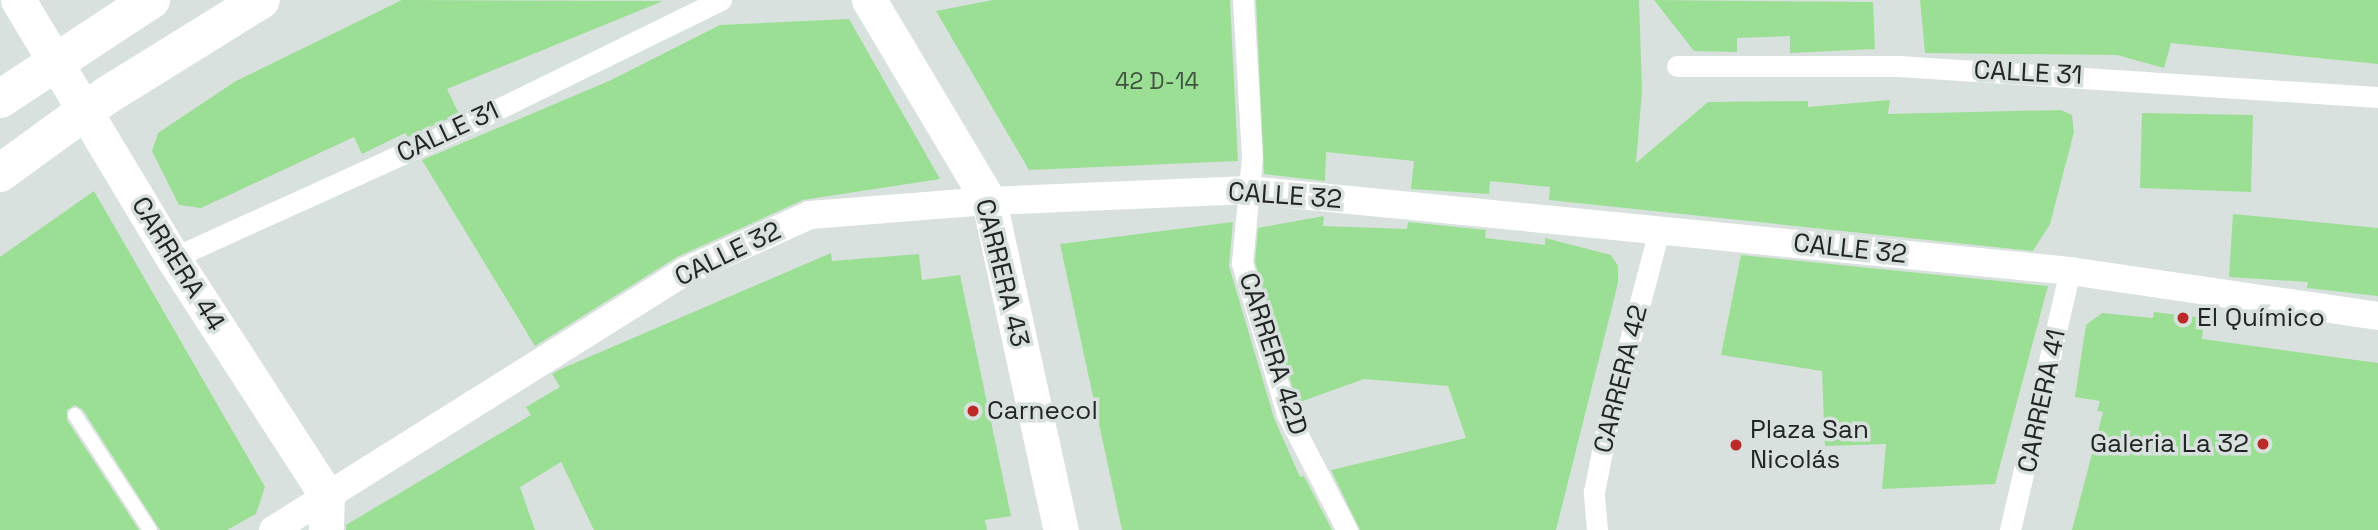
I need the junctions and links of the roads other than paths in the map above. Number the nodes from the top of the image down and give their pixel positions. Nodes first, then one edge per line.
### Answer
1 (151, 0) edge
2 (261, 0) edge
3 (721, 0) edge
4 (869, 0) edge
5 (1243, 0) edge
6 (23, 10) edge
7 (52, 63) junction
8 (1677, 65) dead end
9 (2378, 97) edge
10 (0, 99) edge
11 (82, 112) junction
12 (0, 173) edge
13 (1249, 190) junction
14 (989, 201) junction
15 (1659, 230) junction
16 (173, 258) junction
17 (2070, 271) junction
18 (2378, 316) edge
19 (75, 415) dead end
20 (327, 496) junction
21 (150, 530) edge
22 (273, 530) edge
23 (326, 530) edge
24 (1061, 530) edge
25 (1346, 530) edge
26 (1597, 530) edge
27 (2010, 530) edge

1 - 7 highway
2 - 11 highway
3 - 16 street, CALLE 31
4 - 14 street, CARRERA 43
5 - 13 street, CARRERA 42D
6 - 7 street, CARRERA 44
7 - 10 highway
7 - 11 street, CARRERA 44
8 - 9 street, CALLE 31
11 - 12 highway
11 - 16 street, CARRERA 44
13 - 14 street, CALLE 32
13 - 15 street, CALLE 32
13 - 25 street, CARRERA 42D
14 - 20 street, CALLE 32
14 - 24 street, CARRERA 43
15 - 17 street, CALLE 32
15 - 26 street, CARRERA 42
16 - 20 street, CARRERA 44
17 - 18 street, CALLE 32
17 - 27 street, CARRERA 41
19 - 21 lane
20 - 22 street, CALLE 32
20 - 23 street

